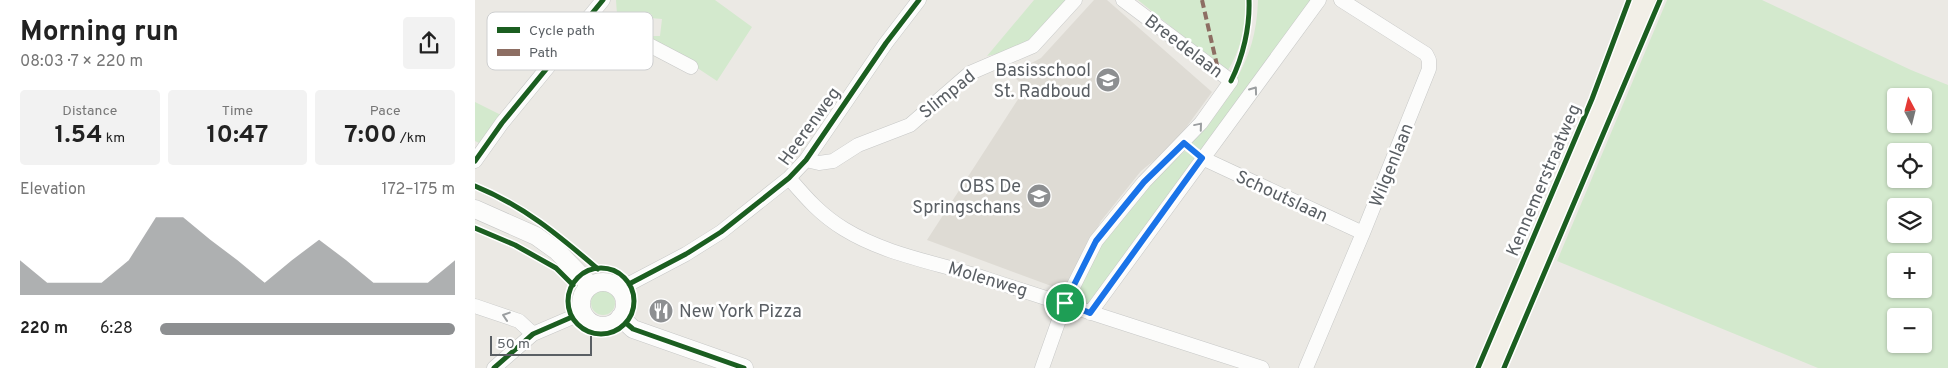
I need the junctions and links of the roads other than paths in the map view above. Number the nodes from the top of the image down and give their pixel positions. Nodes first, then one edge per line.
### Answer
1 (603, 0) edge
2 (919, 0) edge
3 (1075, 0) edge
4 (1123, 0) edge
5 (1319, 0) edge
6 (1341, 0) edge
7 (1644, 0) edge
8 (594, 12) edge
9 (653, 47) edge
10 (691, 67) dead end
11 (546, 70) edge
12 (1202, 158) junction
13 (806, 160) junction
14 (475, 161) edge
15 (789, 178) junction
16 (475, 209) edge
17 (1363, 233) junction
18 (590, 285) junction
19 (622, 292) junction
20 (1065, 303) junction
21 (475, 306) edge
22 (582, 313) junction
23 (1090, 313) junction
24 (620, 318) junction
25 (533, 334) junction
26 (494, 368) edge
27 (744, 368) edge
28 (1042, 368) edge
29 (1262, 368) edge
30 (1306, 368) edge
31 (1493, 368) edge

1 - 8 street
2 - 13 street, Heerenweg
3 - 13 street, Slimpad
20 -> 4 street, Breedelaan
12 -> 5 street
6 - 17 street, Wilgenlaan
7 - 31 main road, Kennemerstraatweg
9 - 10 street
11 - 14 street
12 - 17 street, Schoutslaan
12 - 23 street
13 - 15 street, Heerenweg
15 - 19 street, Heerenweg
15 - 20 street, Molenweg
16 - 18 street
17 - 30 street, Wilgenlaan
18 - 19 street
18 - 22 street
19 - 24 street
20 - 23 street, Molenweg
20 - 28 street, Breedelaan
25 -> 21 street
22 - 24 street
22 - 25 street
23 - 29 street, Molenweg
24 - 27 street
25 - 26 street

